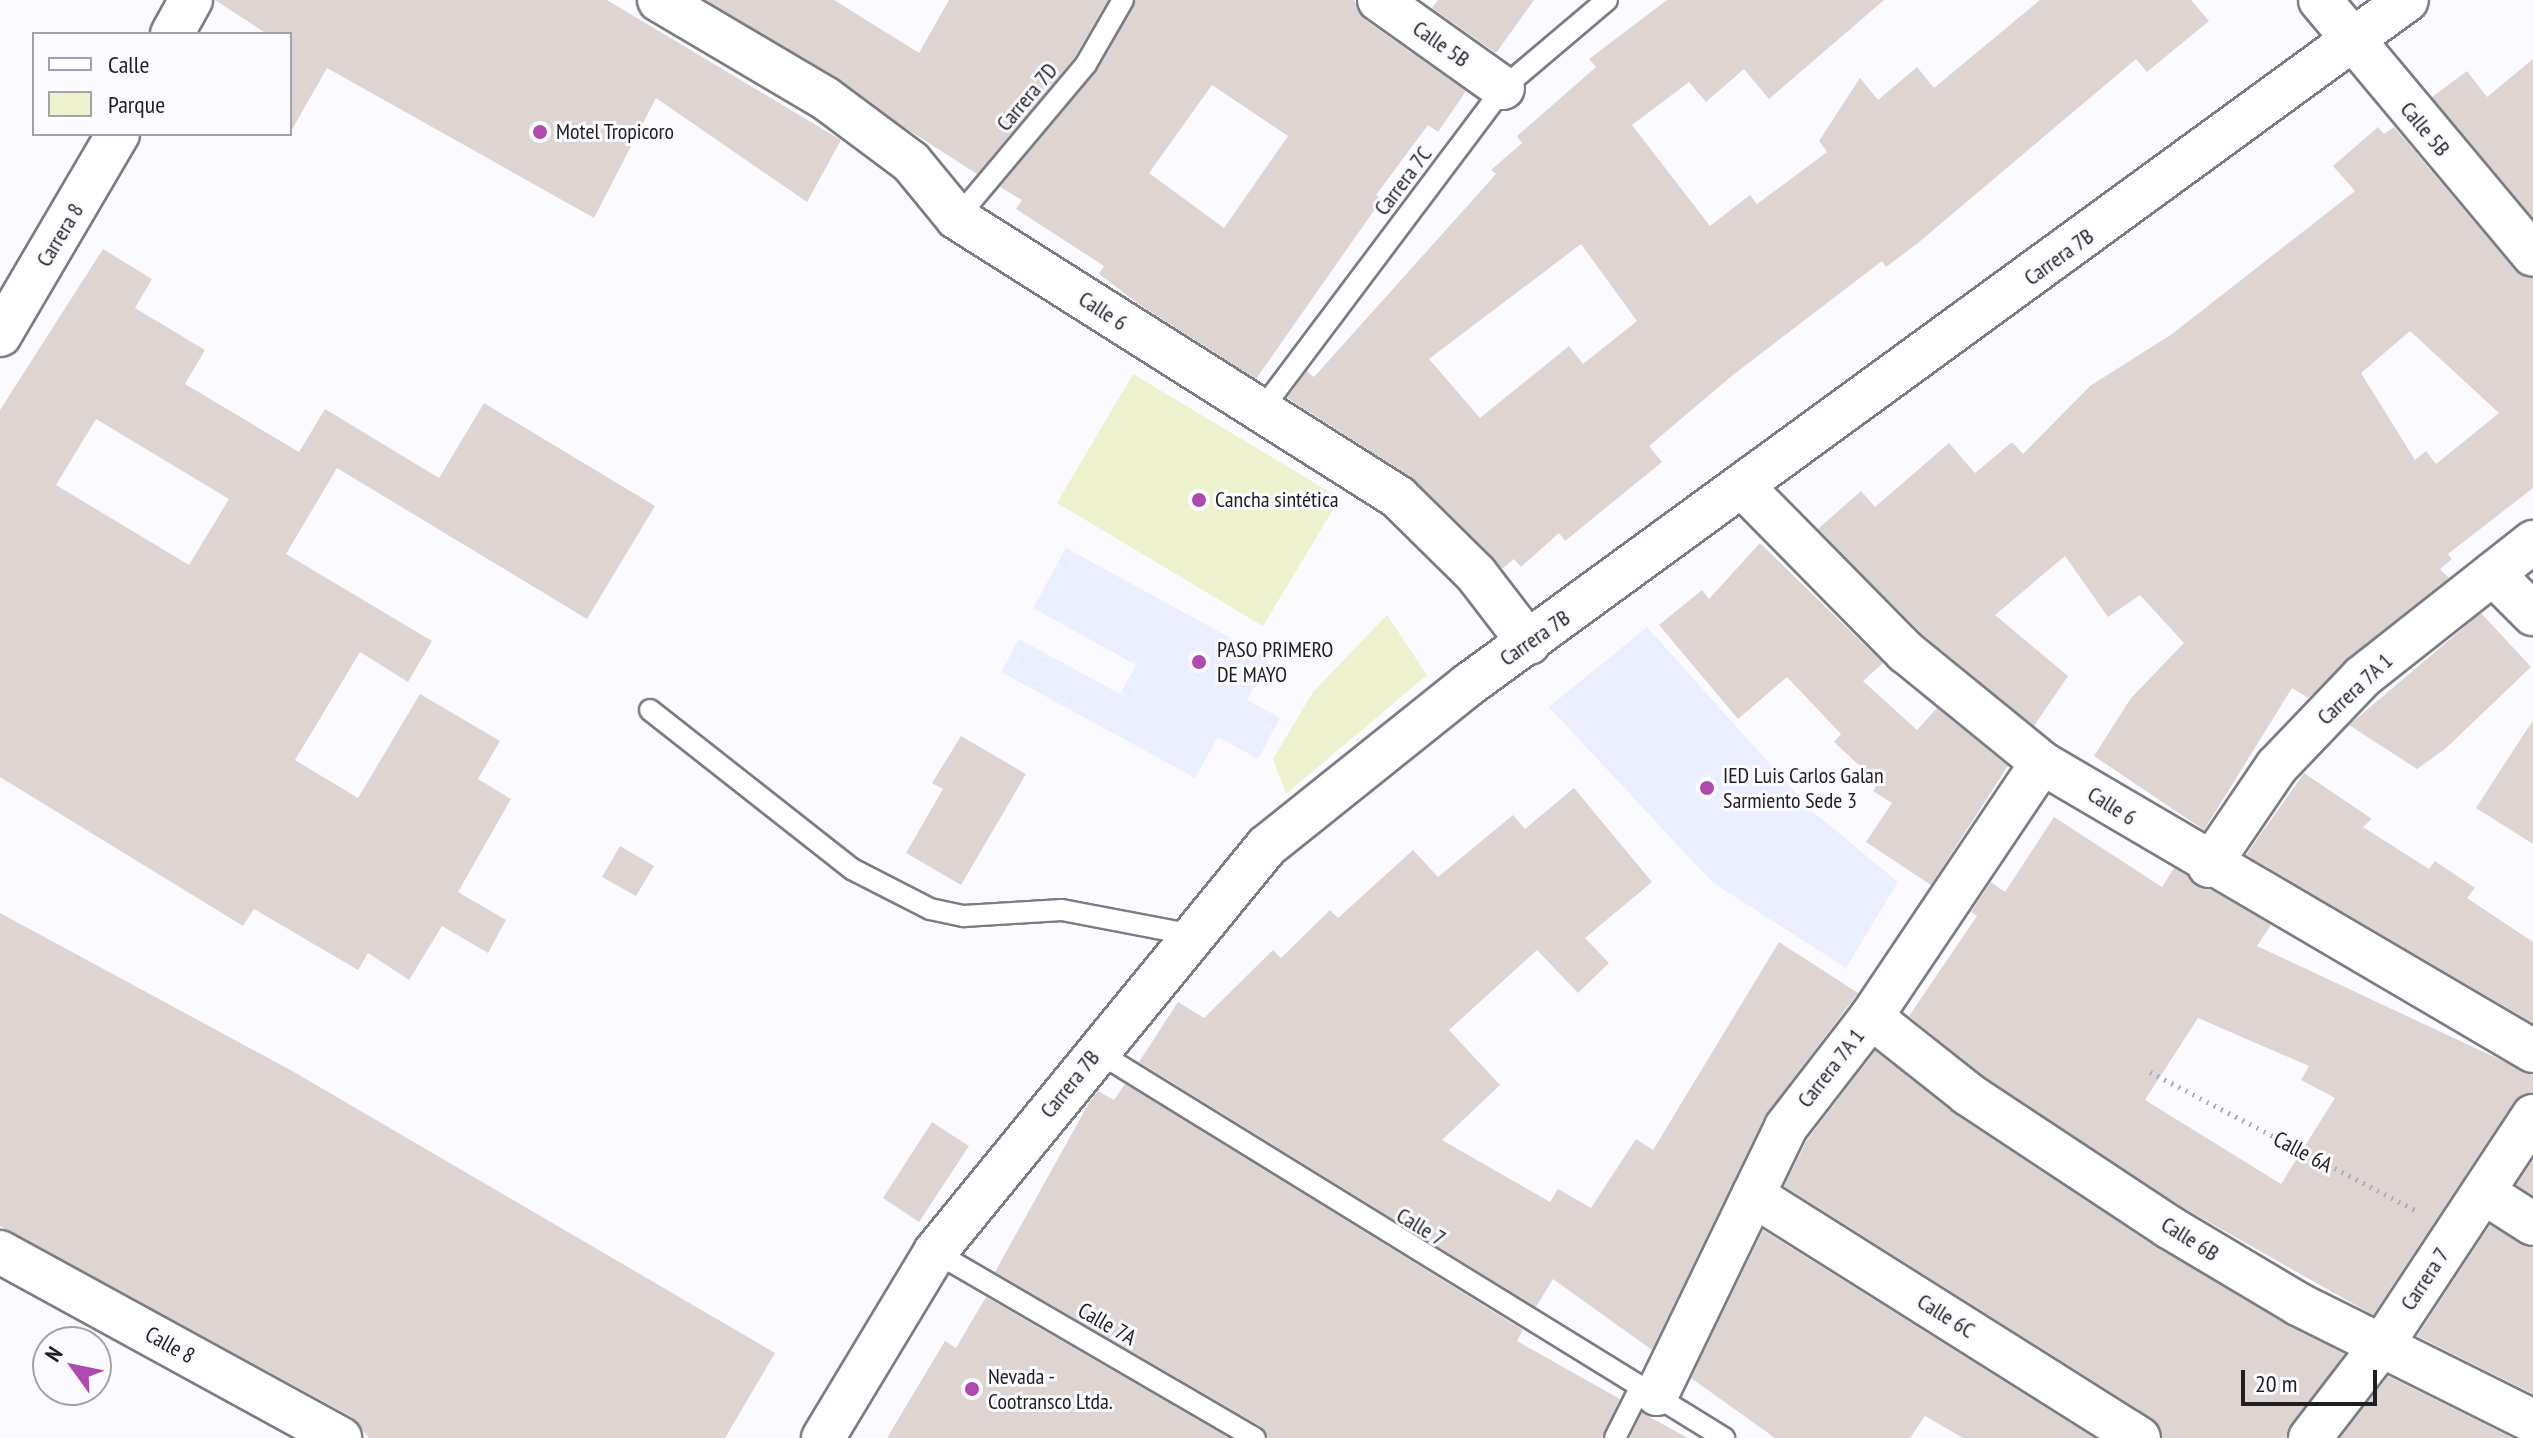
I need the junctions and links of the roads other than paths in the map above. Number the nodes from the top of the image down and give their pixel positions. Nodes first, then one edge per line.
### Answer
1 (191, 0) edge
2 (659, 0) edge
3 (1123, 0) edge
4 (1379, 0) edge
5 (1607, 0) edge
6 (2320, 0) edge
7 (2407, 0) edge
8 (173, 32) edge
9 (2352, 42) junction
10 (1503, 88) junction
11 (117, 136) edge
12 (957, 218) junction
13 (2533, 255) edge
14 (0, 335) edge
15 (1260, 412) junction
16 (1745, 489) junction
17 (2533, 542) edge
18 (2493, 574) junction
19 (2533, 614) edge
20 (1529, 643) junction
21 (650, 710) dead end
22 (2042, 763) junction
23 (2209, 866) junction
24 (1193, 935) junction
25 (1871, 1017) junction
26 (1096, 1051) junction
27 (2533, 1051) edge
28 (2533, 1116) edge
29 (2483, 1192) junction
30 (1753, 1195) junction
31 (2533, 1224) edge
32 (0, 1252) edge
33 (935, 1252) junction
34 (2384, 1342) junction
35 (1649, 1390) junction
36 (2533, 1421) edge
37 (340, 1438) edge
38 (823, 1438) edge
39 (1255, 1438) edge
40 (1615, 1438) edge
41 (1724, 1438) edge
42 (2139, 1438) edge
43 (2310, 1438) edge

1 - 8 street
2 - 12 street, Calle 6
3 - 12 lane, Carrera 7D
4 - 10 street, Calle 5B
5 - 10 lane, Carrera 7C
6 - 9 street, Calle 5B
7 - 9 street, Carrera 7B
9 - 13 street, Calle 5B
9 - 16 street, Carrera 7B
10 - 15 lane, Carrera 7C
11 - 14 street, Carrera 8
12 - 15 street, Calle 6
15 - 20 street, Calle 6
16 - 20 street, Carrera 7B
16 - 22 street, Calle 6
17 - 18 street, Carrera 7A 1
18 - 19 street
18 - 23 street, Carrera 7A 1
20 - 24 street, Carrera 7B
21 - 24 lane
22 - 23 street, Calle 6
22 - 25 street, Carrera 7A 1
23 - 27 street, Calle 6
24 - 26 street, Carrera 7B
25 - 30 street, Carrera 7A 1
25 - 34 street, Calle 6B
26 - 33 street, Carrera 7B
26 - 35 lane, Calle 7
28 - 29 street, Carrera 7
29 - 31 street
29 - 34 street, Carrera 7
30 - 35 street, Carrera 7A 1
30 - 42 street, Calle 6C
32 - 37 street, Calle 8
33 - 38 street, Carrera 7B
33 - 39 lane, Calle 7A
34 - 36 street, Calle 6B
34 - 43 street, Carrera 7
35 - 40 lane, Carrera 7A 1
35 - 41 lane, Calle 7

